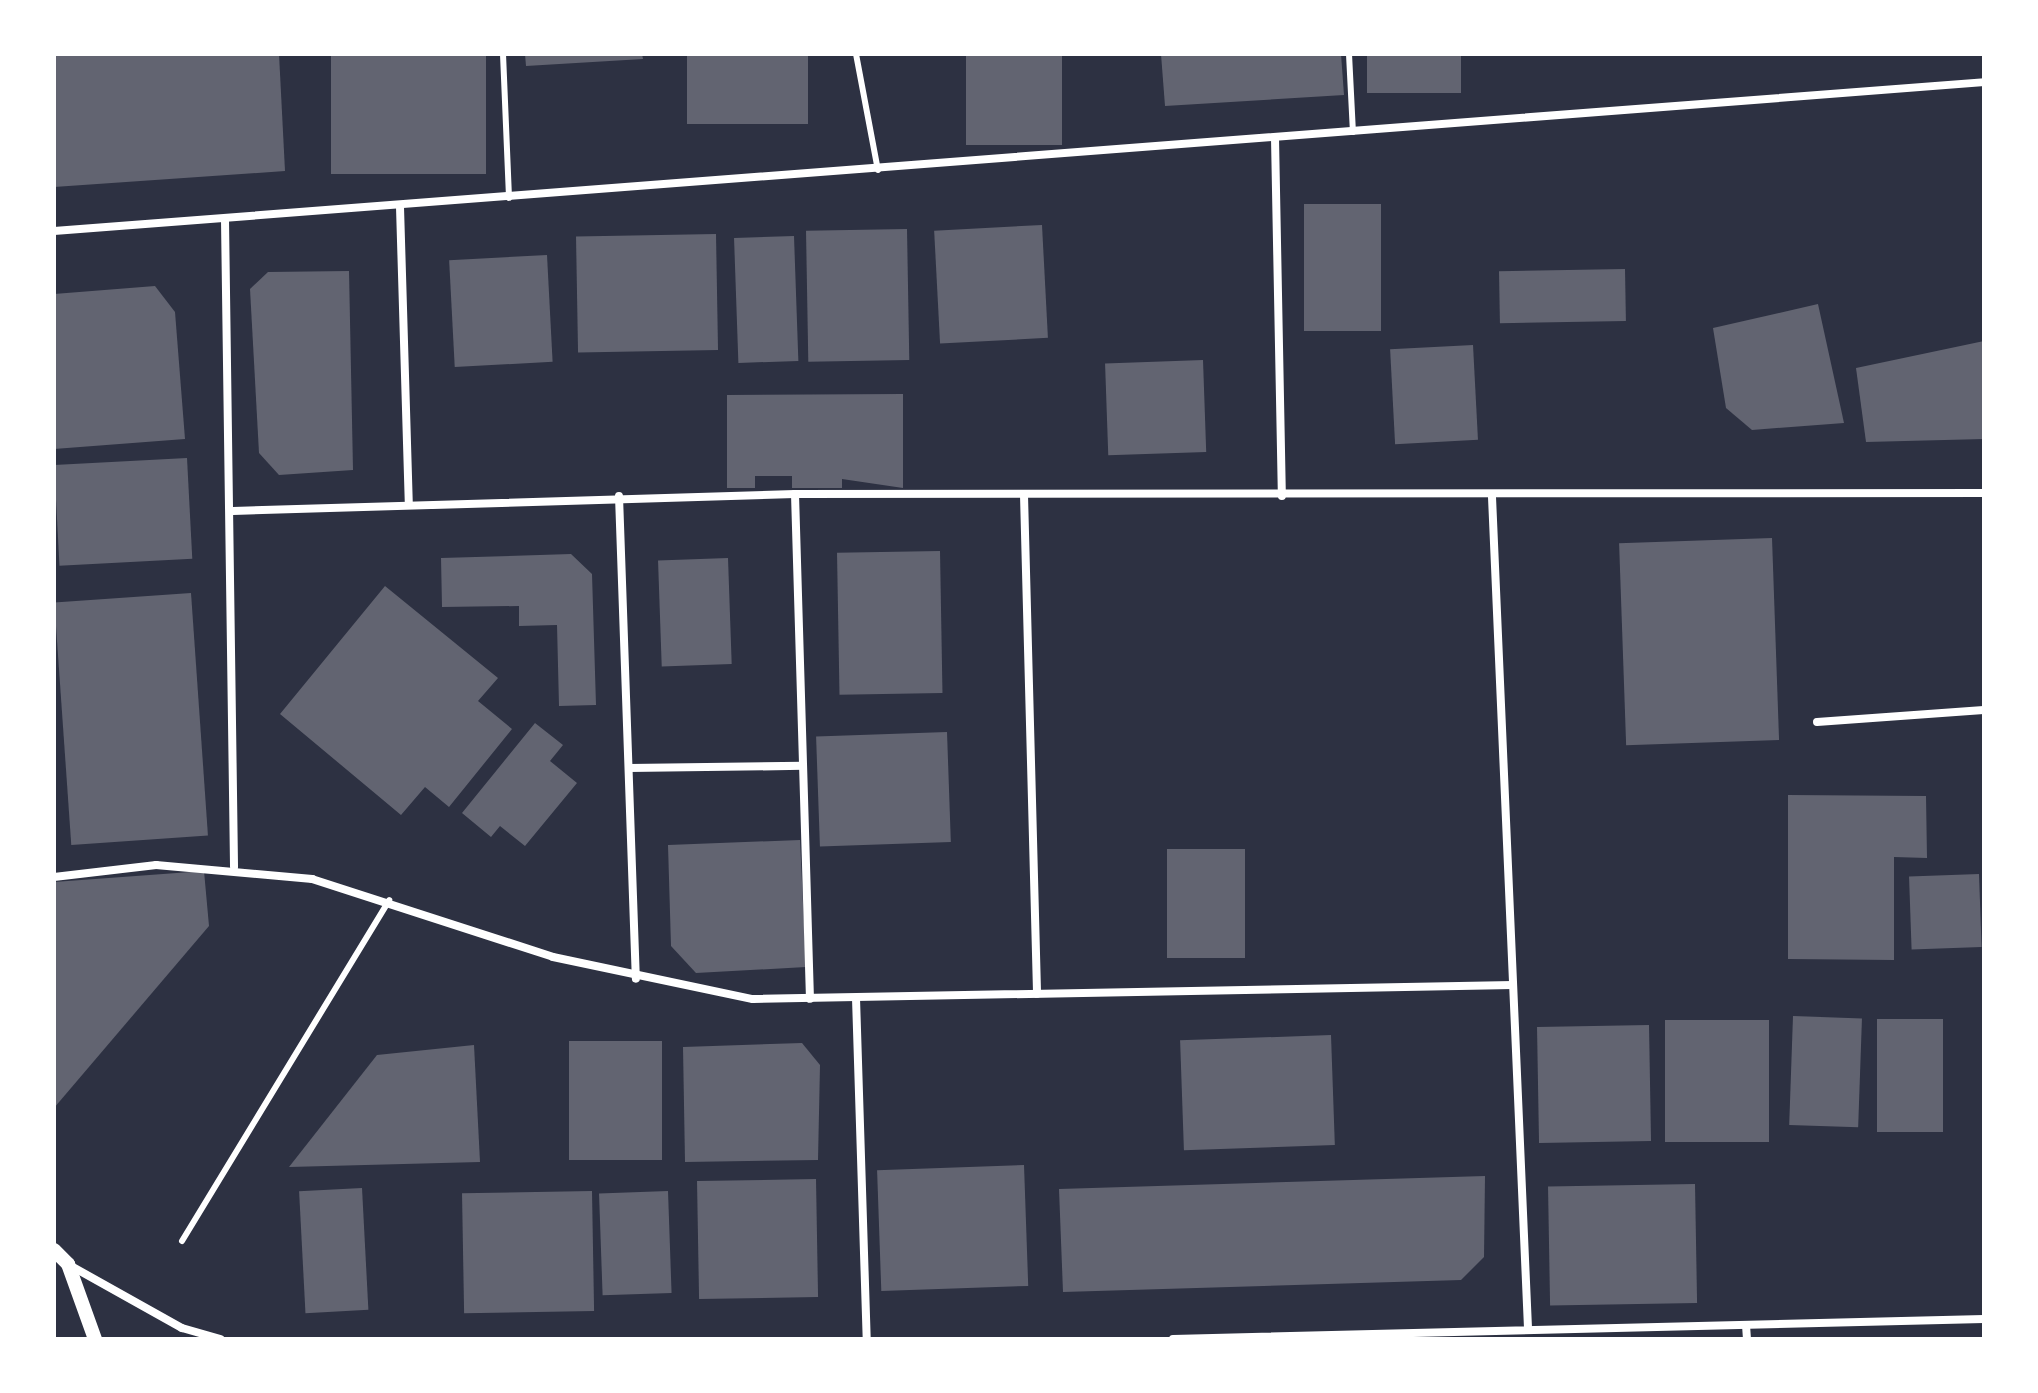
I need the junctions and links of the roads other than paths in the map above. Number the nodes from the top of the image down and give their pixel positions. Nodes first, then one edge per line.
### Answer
1 (503, 54) edge
2 (856, 54) edge
3 (1349, 54) edge
4 (1984, 82) edge
5 (1353, 132) junction
6 (1275, 138) junction
7 (878, 170) junction
8 (509, 198) junction
9 (400, 207) junction
10 (225, 220) junction
11 (54, 231) edge
12 (1984, 493) edge
13 (795, 494) junction
14 (1024, 495) junction
15 (619, 496) junction
16 (1282, 496) junction
17 (1492, 497) junction
18 (409, 504) junction
19 (233, 511) junction
20 (1984, 710) edge
21 (1817, 722) dead end
22 (803, 766) junction
23 (629, 768) junction
24 (234, 867) junction
25 (54, 877) edge
26 (389, 900) junction
27 (636, 979) junction
28 (1513, 985) junction
29 (1037, 994) junction
30 (856, 998) junction
31 (810, 999) junction
32 (182, 1241) dead end
33 (54, 1250) edge
34 (68, 1264) junction
35 (1984, 1319) edge
36 (1746, 1325) junction
37 (1528, 1328) junction
38 (1650, 1328) junction
39 (95, 1339) edge
40 (220, 1339) edge
41 (867, 1339) edge
42 (1173, 1339) edge
43 (1651, 1339) edge
44 (1747, 1339) edge

1 - 8 lane
2 - 7 lane
3 - 5 lane
4 - 5 street
5 - 6 street
6 - 7 street
6 - 16 street
7 - 8 street
8 - 9 street
9 - 10 street
9 - 18 street
10 - 11 street
10 - 19 street
12 - 17 street
13 - 14 street
13 - 15 street
13 - 22 street
14 - 16 street
14 - 29 street
15 - 18 street
15 - 23 street
16 - 17 street
17 - 28 street
18 - 19 street
19 - 24 street
20 - 21 street
22 - 23 street
22 - 31 street
23 - 27 street
24 - 25 street
24 - 26 street
26 - 27 street
26 - 32 lane
27 - 31 street
28 - 29 street
28 - 37 street
29 - 30 street
30 - 31 street
30 - 41 street
33 - 34 street
34 - 39 street
34 - 40 street
35 - 36 street
36 - 38 street
36 - 44 street
37 - 38 street
37 - 42 street
38 - 43 street

